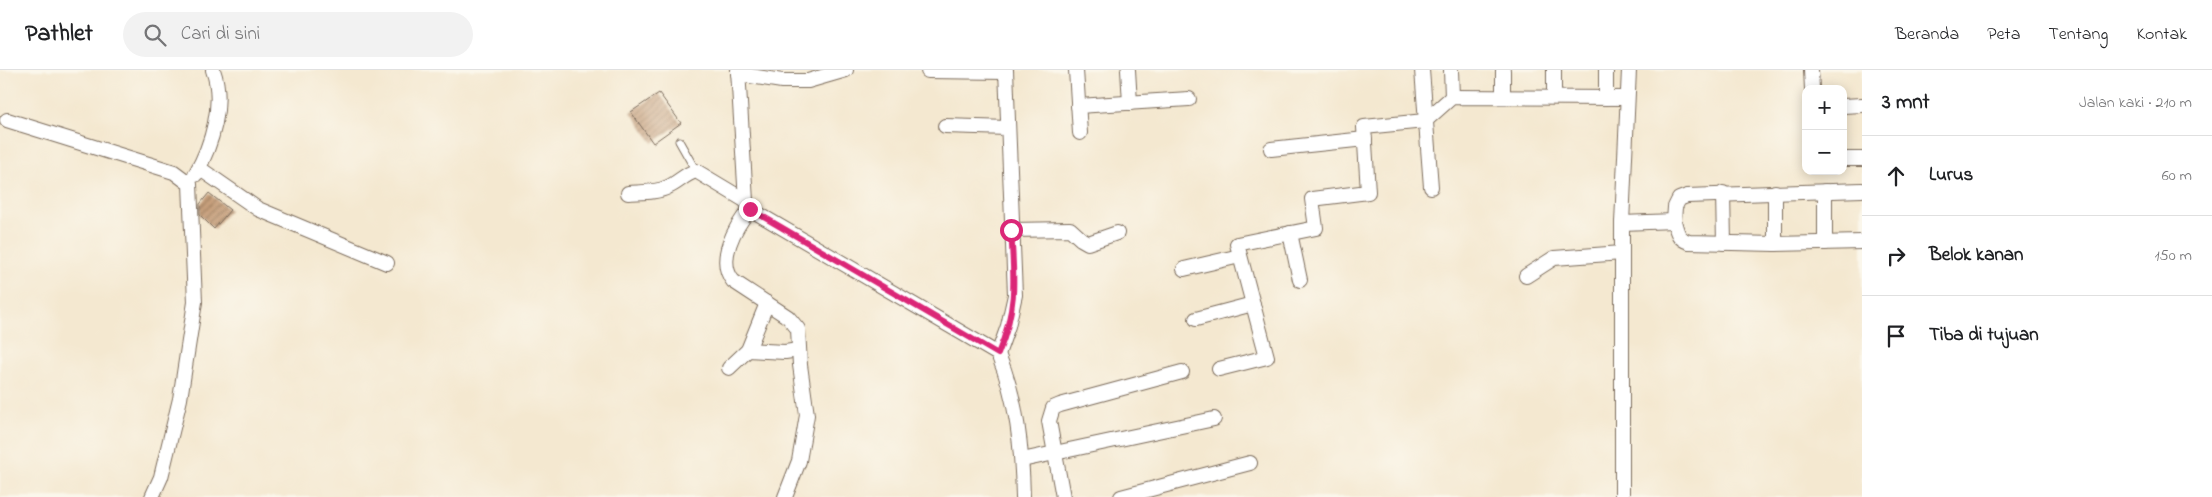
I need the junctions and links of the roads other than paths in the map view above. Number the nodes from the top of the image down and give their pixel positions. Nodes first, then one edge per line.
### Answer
1 (213, 70) edge
2 (846, 70) edge
3 (1076, 70) edge
4 (1128, 70) edge
5 (1422, 70) edge
6 (1451, 70) edge
7 (1503, 70) edge
8 (1554, 70) edge
9 (1606, 70) edge
10 (1629, 70) edge
11 (1811, 70) edge
12 (928, 71) edge
13 (1006, 71) edge
14 (738, 72) edge
15 (1812, 85) edge
16 (1452, 98) junction
17 (1503, 98) junction
18 (1554, 98) junction
19 (1606, 98) junction
20 (1628, 98) junction
21 (1189, 99) dead end
22 (1130, 103) junction
23 (1862, 103) edge
24 (1847, 105) edge
25 (1078, 106) junction
26 (7, 120) dead end
27 (1425, 121) junction
28 (945, 126) dead end
29 (1008, 128) junction
30 (1080, 133) dead end
31 (1365, 139) junction
32 (680, 142) dead end
33 (1271, 148) dead end
34 (1847, 159) edge
35 (1862, 159) edge
36 (199, 168) junction
37 (696, 171) junction
38 (190, 184) junction
39 (1431, 187) dead end
40 (1862, 190) edge
41 (1824, 191) junction
42 (1775, 192) junction
43 (628, 194) dead end
44 (1723, 194) junction
45 (748, 205) junction
46 (1674, 221) junction
47 (1622, 223) junction
48 (1011, 230) junction
49 (1117, 233) dead end
50 (1290, 233) junction
51 (1862, 242) edge
52 (1724, 243) junction
53 (1824, 243) junction
54 (1775, 244) junction
55 (1622, 253) junction
56 (1240, 256) junction
57 (387, 263) dead end
58 (1184, 269) dead end
59 (1526, 276) dead end
60 (1300, 280) dead end
61 (767, 303) junction
62 (1253, 304) junction
63 (1196, 319) dead end
64 (748, 350) junction
65 (799, 350) junction
66 (998, 354) junction
67 (729, 368) dead end
68 (1219, 369) dead end
69 (1182, 372) dead end
70 (1214, 419) dead end
71 (1055, 453) junction
72 (1022, 460) junction
73 (1250, 463) dead end
74 (152, 497) edge
75 (785, 497) edge
76 (1023, 497) edge
77 (1063, 497) edge
78 (1121, 497) edge
79 (1622, 497) edge

1 - 36 street
2 - 14 street
3 - 25 street
4 - 22 street
5 - 27 street
6 - 16 street
7 - 17 street
8 - 18 street
9 - 19 street
10 - 20 street
11 - 15 street
12 - 13 street
13 - 29 street
14 - 45 street
16 - 17 street
16 - 27 street
17 - 18 street
18 - 19 street
19 - 20 street
20 - 47 street
21 - 22 street
22 - 25 street
23 - 24 street
25 - 30 street
26 - 38 street
27 - 31 street
27 - 39 street
28 - 29 street
29 - 48 street
31 - 33 street
31 - 50 street
32 - 37 lane
34 - 35 street
36 - 38 street
36 - 57 street
37 - 43 street
37 - 45 street
38 - 74 street
40 - 41 street
41 - 42 street
41 - 53 street
42 - 44 street
42 - 54 street
44 - 46 street
44 - 52 street
45 - 61 street
45 - 66 street
46 - 47 street
46 - 52 street
47 - 55 street
48 - 49 street
48 - 66 street
50 - 56 street
50 - 60 street
51 - 53 street
52 - 54 street
53 - 54 street
55 - 59 street
55 - 79 street
56 - 58 street
56 - 62 street
61 - 64 street
61 - 65 street
62 - 63 street
62 - 68 street
64 - 65 street
64 - 67 street
65 - 75 street
66 - 72 street
69 - 71 street
70 - 71 street
71 - 72 street
71 - 77 street
72 - 76 street
73 - 78 street

